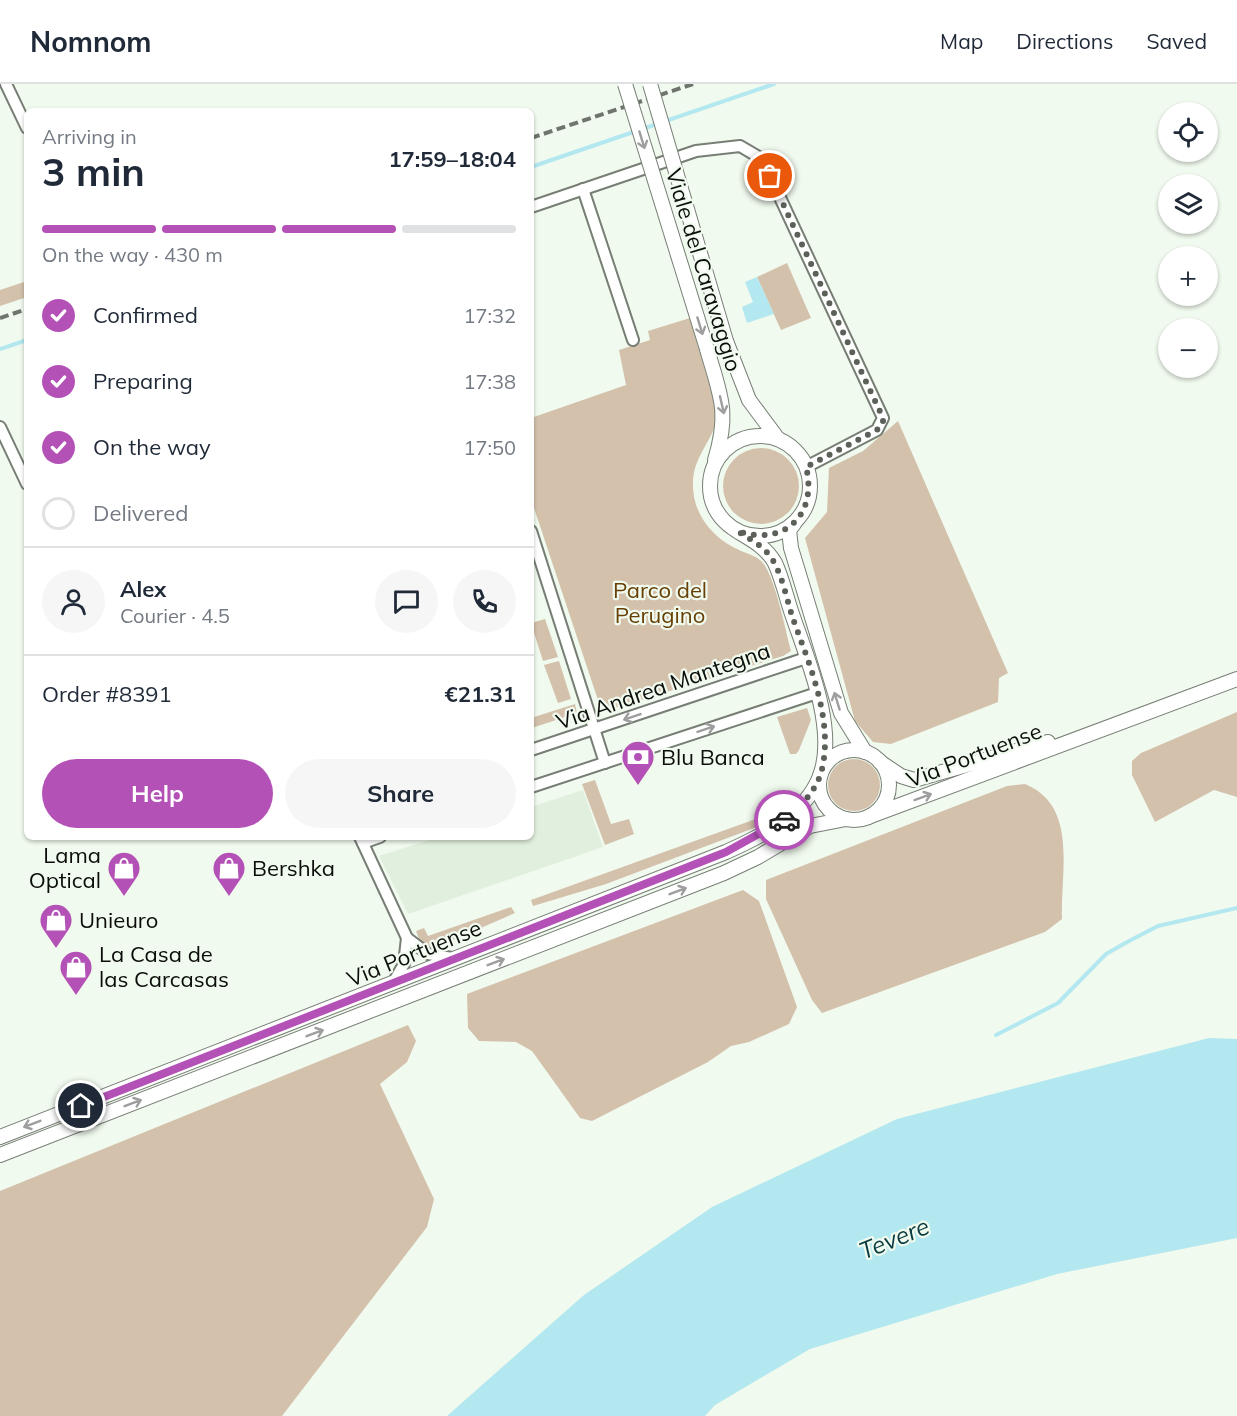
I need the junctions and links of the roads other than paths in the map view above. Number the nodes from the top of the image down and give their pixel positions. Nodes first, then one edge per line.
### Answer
1 (6, 84) edge
2 (625, 84) edge
3 (650, 84) edge
4 (24, 122) edge
5 (583, 189) junction
6 (534, 206) edge
7 (633, 340) dead end
8 (0, 427) edge
9 (778, 440) junction
10 (806, 467) junction
11 (712, 469) junction
12 (24, 478) edge
13 (794, 524) junction
14 (737, 531) junction
15 (534, 540) edge
16 (806, 658) junction
17 (1237, 679) edge
18 (817, 693) junction
19 (596, 729) junction
20 (1094, 732) junction
21 (534, 749) edge
22 (865, 752) junction
23 (880, 762) junction
24 (605, 763) junction
25 (820, 775) junction
26 (534, 786) edge
27 (868, 817) junction
28 (846, 819) junction
29 (362, 840) edge
30 (407, 938) junction
31 (458, 959) junction
32 (392, 985) junction
33 (0, 1137) edge
34 (0, 1155) edge

1 - 4 street
2 -> 11 street, Viale del Caravaggio, bridge
3 - 9 street, Viale del Caravaggio, bridge
5 - 6 street
5 - 7 street
5 - 10 street
8 - 12 street
9 - 10 street
9 - 11 street
10 - 13 street
11 - 14 street
13 - 14 street
22 -> 13 street
14 - 16 street
15 - 19 street
16 - 18 street
16 -> 19 street, Via Andrea Mantegna
17 - 20 street, Via Portuense
24 -> 18 street
18 - 25 street
19 - 21 street, Via Andrea Mantegna
19 - 24 street
20 - 23 street, Via Portuense
27 -> 20 street, Via Portuense
22 - 23 street
22 - 25 street
23 - 27 street
24 - 26 street
25 - 28 street
25 - 31 street, Via Portuense
27 - 28 street
34 -> 28 street, Via Portuense
29 - 30 street
30 - 31 street
30 - 32 street
31 - 32 street, Via Portuense
32 -> 33 street, Via Portuense

